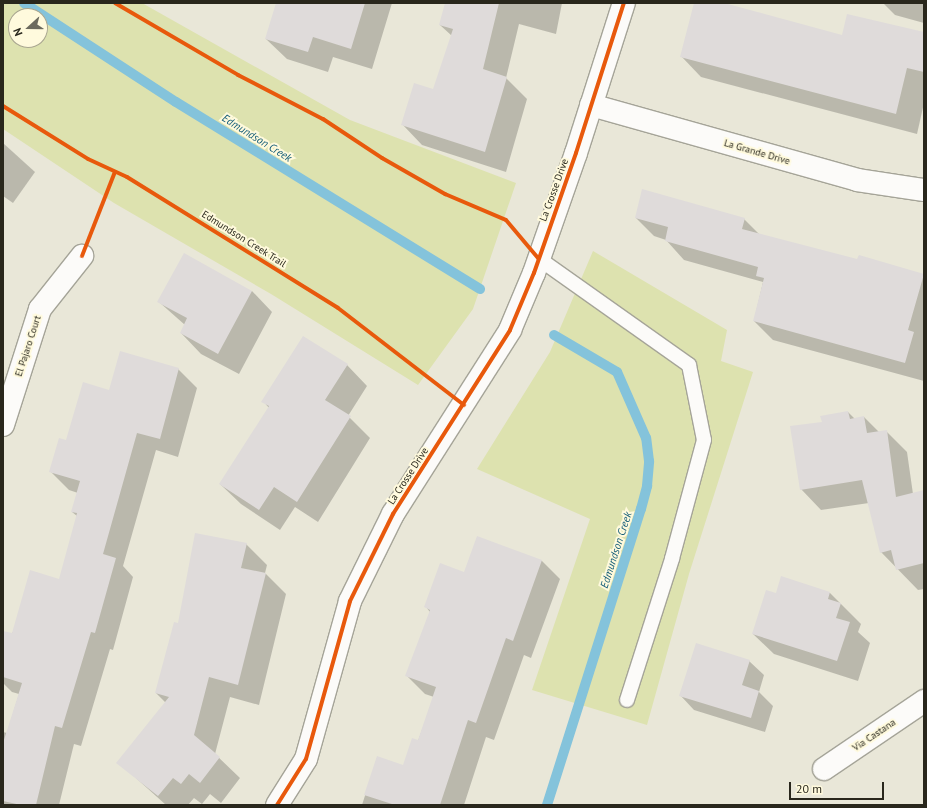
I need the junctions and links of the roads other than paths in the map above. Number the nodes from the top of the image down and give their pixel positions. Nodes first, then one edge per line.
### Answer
1 (624, 3) edge
2 (591, 106) junction
3 (924, 190) edge
4 (82, 256) dead end
5 (538, 258) junction
6 (3, 424) edge
7 (627, 700) dead end
8 (924, 702) edge
9 (824, 769) dead end
10 (277, 805) edge

1 - 2 street, La Crosse Drive
2 - 3 street, La Grande Drive
2 - 5 street, La Crosse Drive
4 - 6 street, El Pajaro Court
5 - 7 lane
5 - 10 street, La Crosse Drive
8 - 9 street, Via Castana

